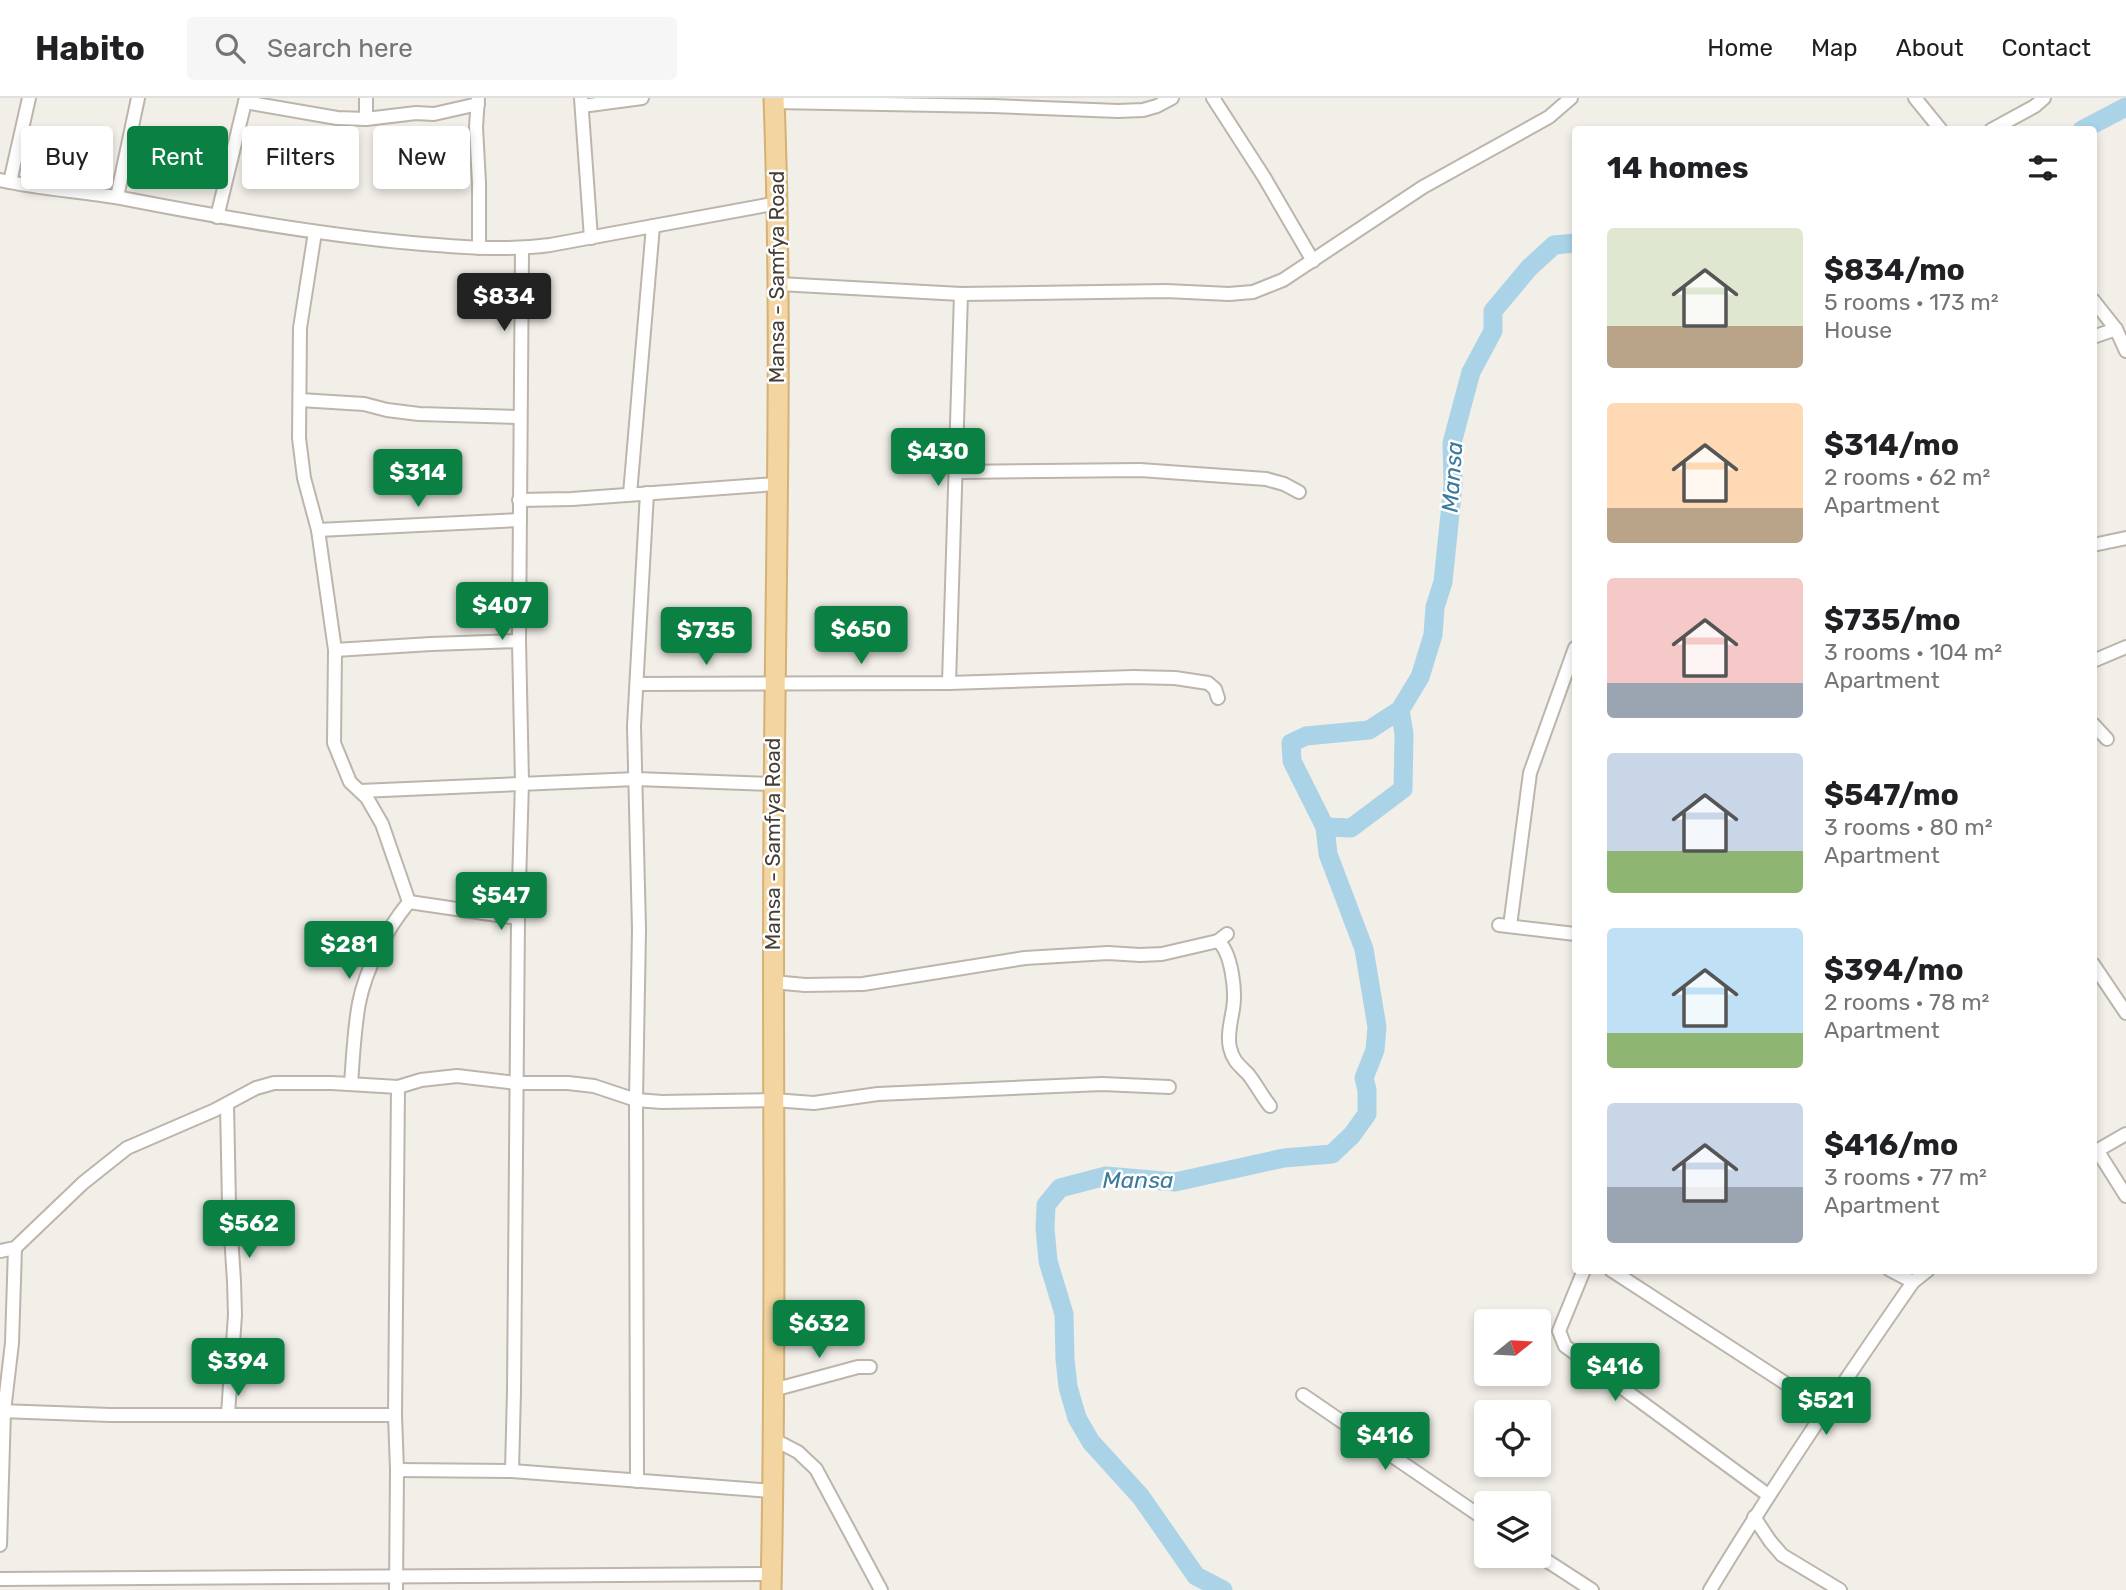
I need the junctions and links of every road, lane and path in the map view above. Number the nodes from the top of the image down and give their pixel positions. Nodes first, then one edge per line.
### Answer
1 (29, 98) edge
2 (138, 98) edge
3 (366, 98) edge
4 (642, 98) edge
5 (1172, 98) edge
6 (1213, 98) edge
7 (1571, 98) edge
8 (1915, 98) edge
9 (2044, 98) edge
10 (246, 100) edge
11 (774, 100) edge
12 (478, 101) edge
13 (920, 101) edge
14 (581, 102) edge
15 (366, 119) junction
16 (1938, 126) edge
17 (1998, 126) edge
18 (5, 181) edge
19 (117, 197) junction
20 (778, 203) junction
21 (217, 217) junction
22 (653, 226) junction
23 (314, 233) junction
24 (591, 238) junction
25 (479, 248) junction
26 (522, 248) junction
27 (1314, 261) junction
28 (779, 284) junction
29 (961, 294) junction
30 (2097, 305) edge
31 (2116, 329) junction
32 (2097, 336) edge
33 (2126, 351) edge
34 (300, 400) junction
35 (520, 417) junction
36 (955, 472) junction
37 (776, 484) junction
38 (1298, 492) dead end
39 (647, 493) junction
40 (631, 494) junction
41 (519, 500) junction
42 (520, 520) junction
43 (318, 530) junction
44 (2126, 538) edge
45 (2097, 544) edge
46 (519, 641) junction
47 (2126, 647) edge
48 (335, 650) junction
49 (1572, 656) edge
50 (2097, 659) edge
51 (774, 683) junction
52 (949, 683) junction
53 (638, 684) junction
54 (1218, 698) dead end
55 (2097, 728) edge
56 (2107, 739) dead end
57 (636, 779) junction
58 (522, 782) junction
59 (774, 783) junction
60 (360, 790) junction
61 (409, 902) junction
62 (518, 918) junction
63 (1572, 934) edge
64 (2097, 970) edge
65 (773, 982) junction
66 (2126, 1013) edge
67 (516, 1083) junction
68 (351, 1084) junction
69 (398, 1087) junction
70 (1169, 1087) dead end
71 (636, 1100) junction
72 (773, 1100) junction
73 (226, 1104) junction
74 (1270, 1106) dead end
75 (2126, 1134) edge
76 (2097, 1150) edge
77 (2097, 1154) edge
78 (2126, 1196) edge
79 (15, 1248) junction
80 (0, 1251) edge
81 (1582, 1274) edge
82 (1617, 1274) edge
83 (1898, 1274) edge
84 (1923, 1274) edge
85 (1913, 1282) junction
86 (870, 1367) dead end
87 (773, 1390) junction
88 (1303, 1395) dead end
89 (1825, 1409) junction
90 (2, 1411) edge
91 (228, 1414) junction
92 (395, 1415) junction
93 (773, 1439) junction
94 (397, 1470) junction
95 (512, 1471) junction
96 (637, 1481) junction
97 (772, 1492) junction
98 (1768, 1495) junction
99 (1474, 1512) edge
100 (1754, 1517) junction
101 (0, 1545) edge
102 (1551, 1563) edge
103 (397, 1576) junction
104 (0, 1579) edge
105 (771, 1582) edge
106 (396, 1590) edge
107 (881, 1590) edge
108 (1592, 1590) edge
109 (1710, 1590) edge
110 (1840, 1590) edge

1 - 18 street
2 - 19 street
3 - 15 street
4 - 14 street
5 - 13 street
6 - 27 street
7 - 27 street
8 - 16 street
9 - 17 street
10 - 15 street
10 - 21 street
11 - 13 street
11 - 20 main road, Mansa - Samfya Road
12 - 15 street
12 - 25 street
14 - 24 street
18 - 19 street
19 - 21 street
20 - 22 street
20 - 28 main road, Mansa - Samfya Road
21 - 23 street
22 - 24 street
22 - 40 street
23 - 25 street
23 - 34 street
24 - 26 street
25 - 26 street
26 - 35 street
27 - 29 street
28 - 29 street
28 - 37 main road, Mansa - Samfya Road
29 - 36 street
30 - 31 street
31 - 32 street
31 - 33 street
34 - 35 street
34 - 43 street
35 - 41 street
36 - 38 street
36 - 52 street
37 - 39 street
37 - 51 main road, Mansa - Samfya Road
39 - 40 street
39 - 53 street
40 - 41 street
41 - 42 street
42 - 43 street
42 - 46 street
43 - 48 street
44 - 45 street
46 - 48 street
46 - 58 street
47 - 50 street
48 - 60 street
49 - 63 street
51 - 52 street
51 - 53 street
51 - 59 main road, Mansa - Samfya Road
52 - 54 street
53 - 57 street
55 - 56 street
57 - 58 street
57 - 59 street
57 - 71 street
58 - 60 street
58 - 62 street
59 - 65 main road, Mansa - Samfya Road
60 - 61 street
61 - 62 street
61 - 68 street
62 - 67 street
64 - 66 street
65 - 72 main road, Mansa - Samfya Road
65 - 74 street
67 - 69 street
67 - 71 street
67 - 95 street
68 - 69 street
68 - 73 street
69 - 92 street
70 - 72 street
71 - 72 street
71 - 96 street
72 - 87 main road, Mansa - Samfya Road
73 - 79 street
73 - 91 street
75 - 76 street
77 - 78 street
79 - 80 street
79 - 90 street
81 - 98 street
82 - 89 street
83 - 85 street
84 - 85 street
85 - 89 street
86 - 87 street
87 - 93 main road, Mansa - Samfya Road
88 - 99 street
89 - 98 street
90 - 91 street
90 - 101 street
91 - 92 street
92 - 94 street
93 - 97 main road, Mansa - Samfya Road
93 - 107 street
94 - 95 street
94 - 103 street
95 - 96 street
96 - 97 street
97 - 105 main road, Mansa - Samfya Road
98 - 100 street
100 - 109 street
100 - 110 street
102 - 108 street
103 - 104 street
103 - 105 street
103 - 106 street

